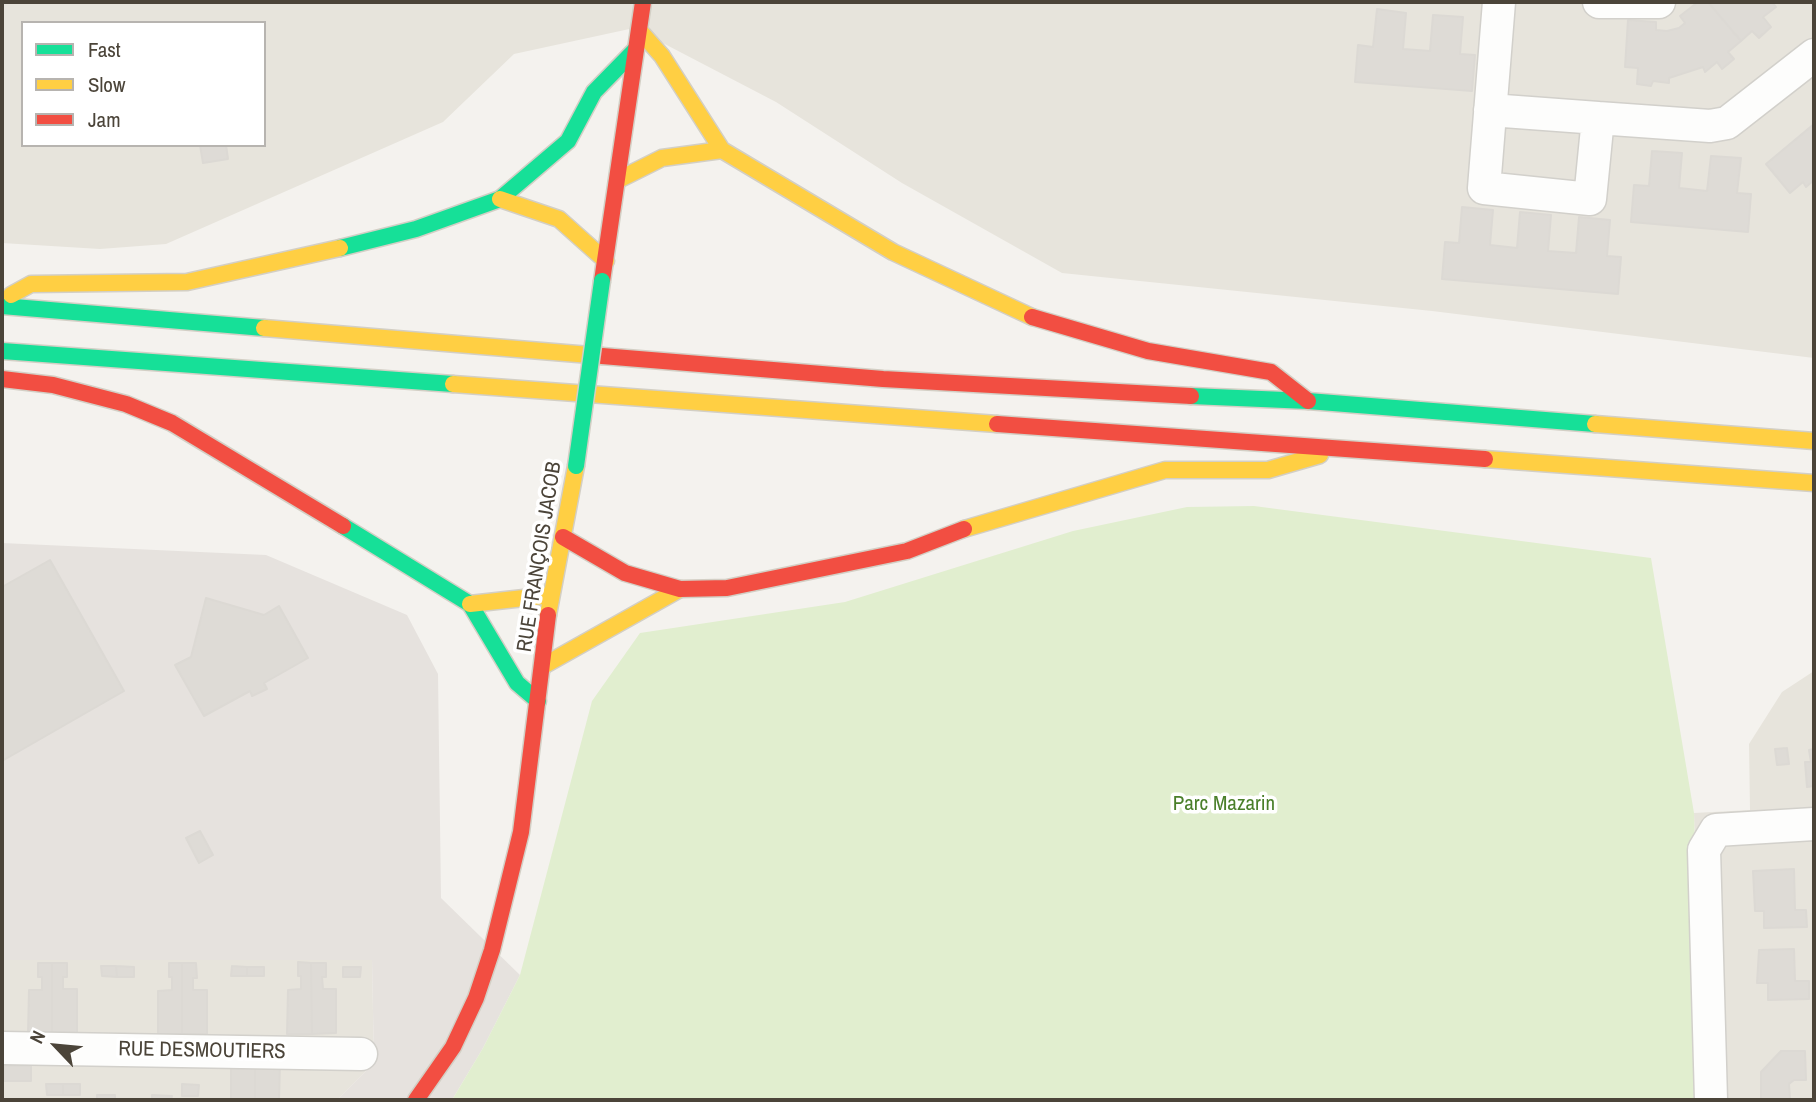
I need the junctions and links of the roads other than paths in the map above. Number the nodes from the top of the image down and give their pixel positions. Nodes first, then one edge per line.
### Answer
1 (642, 2) edge
2 (1499, 2) edge
3 (1599, 2) edge
4 (1659, 2) edge
5 (639, 30) junction
6 (636, 49) junction
7 (1814, 55) edge
8 (1490, 110) junction
9 (1598, 118) junction
10 (722, 150) junction
11 (618, 180) junction
12 (500, 199) junction
13 (606, 261) junction
14 (2, 300) edge
15 (2, 306) edge
16 (2, 351) edge
17 (2, 379) edge
18 (1308, 401) junction
19 (1814, 441) edge
20 (1342, 448) junction
21 (1814, 483) edge
22 (563, 537) junction
23 (680, 589) junction
24 (551, 595) junction
25 (470, 604) junction
26 (543, 666) junction
27 (538, 701) junction
28 (1814, 824) edge
29 (2, 1048) edge
30 (360, 1054) dead end
31 (416, 1100) edge
32 (1711, 1100) edge

1 - 5 main road, RUE FRANÇOIS JACOB
2 - 8 street
3 - 4 street
5 - 6 main road, RUE FRANÇOIS JACOB
5 - 10 main road
6 - 11 main road, RUE FRANÇOIS JACOB
6 - 12 main road
7 - 9 street
8 - 9 street
8 - 9 street
10 - 11 main road
10 - 18 main road
11 - 13 main road, RUE FRANÇOIS JACOB
12 - 13 main road
12 - 14 main road
13 - 22 main road, RUE FRANÇOIS JACOB, bridge
15 - 18 main road
16 - 20 main road
17 - 25 main road
18 - 19 main road
20 - 21 main road
20 - 23 main road
22 - 23 main road
22 - 24 main road, RUE FRANÇOIS JACOB
23 - 26 main road
24 - 25 main road
24 - 26 main road, RUE FRANÇOIS JACOB
25 - 27 main road
26 - 27 main road, RUE FRANÇOIS JACOB
27 - 31 main road, RUE FRANÇOIS JACOB
28 - 32 street
29 - 30 street, RUE DESMOUTIERS

